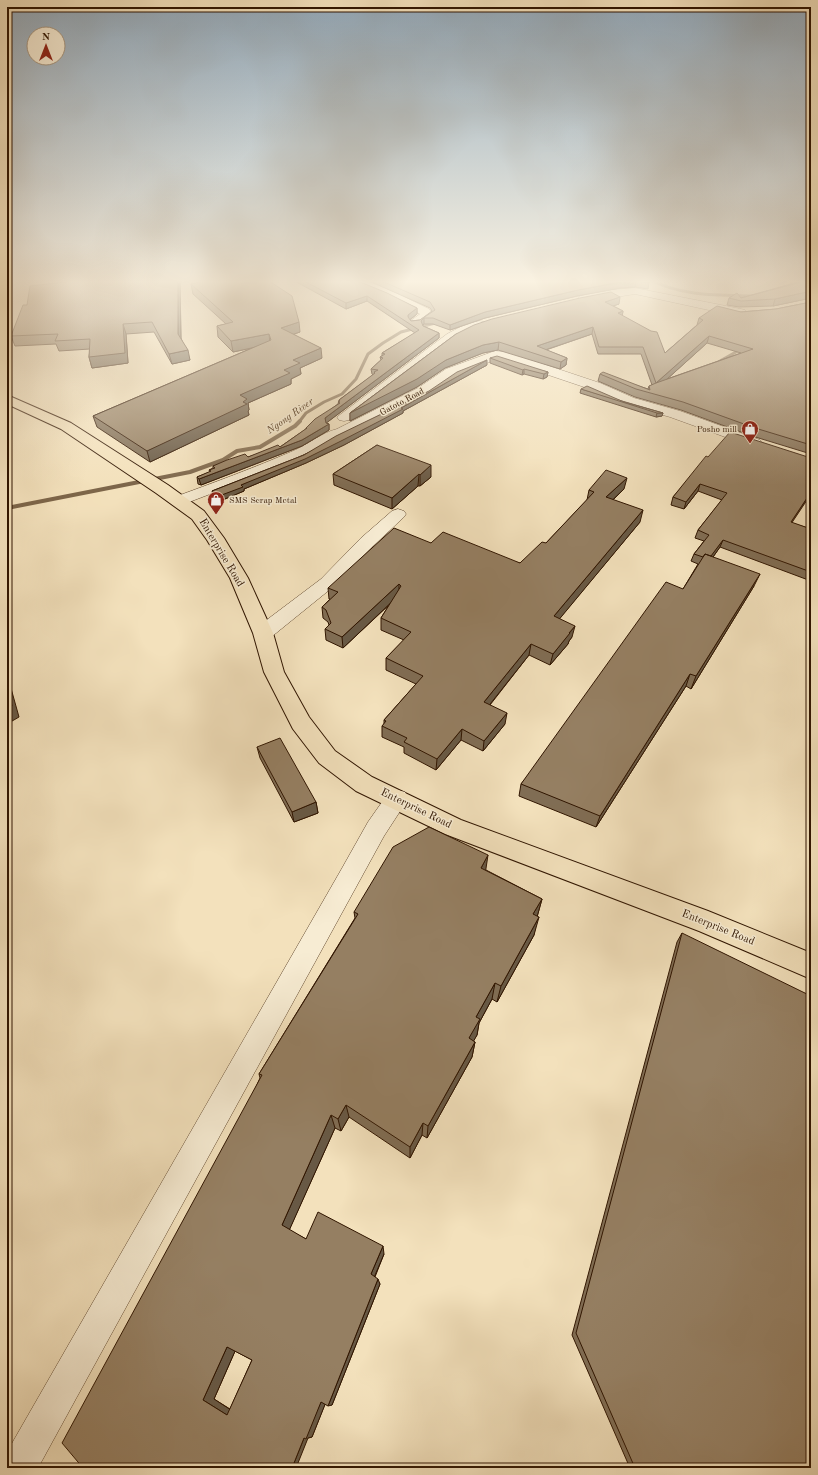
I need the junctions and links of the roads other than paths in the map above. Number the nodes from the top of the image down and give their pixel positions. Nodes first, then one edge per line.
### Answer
1 (437, 348) edge
2 (452, 348) edge
3 (451, 362) junction
4 (7, 399) edge
5 (335, 433) junction
6 (771, 447) edge
7 (170, 495) junction
8 (398, 514) dead end
9 (263, 633) junction
10 (397, 800) junction
11 (811, 966) edge
12 (18, 1468) edge

1 - 5 street
2 - 3 street
3 - 5 street, Gatoto Road
3 - 6 street, Gatoto Road
4 - 7 main road, Enterprise Road
5 - 7 street, Gatoto Road
7 - 9 main road, Enterprise Road
8 - 9 street
9 - 10 main road, Enterprise Road
10 - 11 main road, Enterprise Road
10 - 12 street

